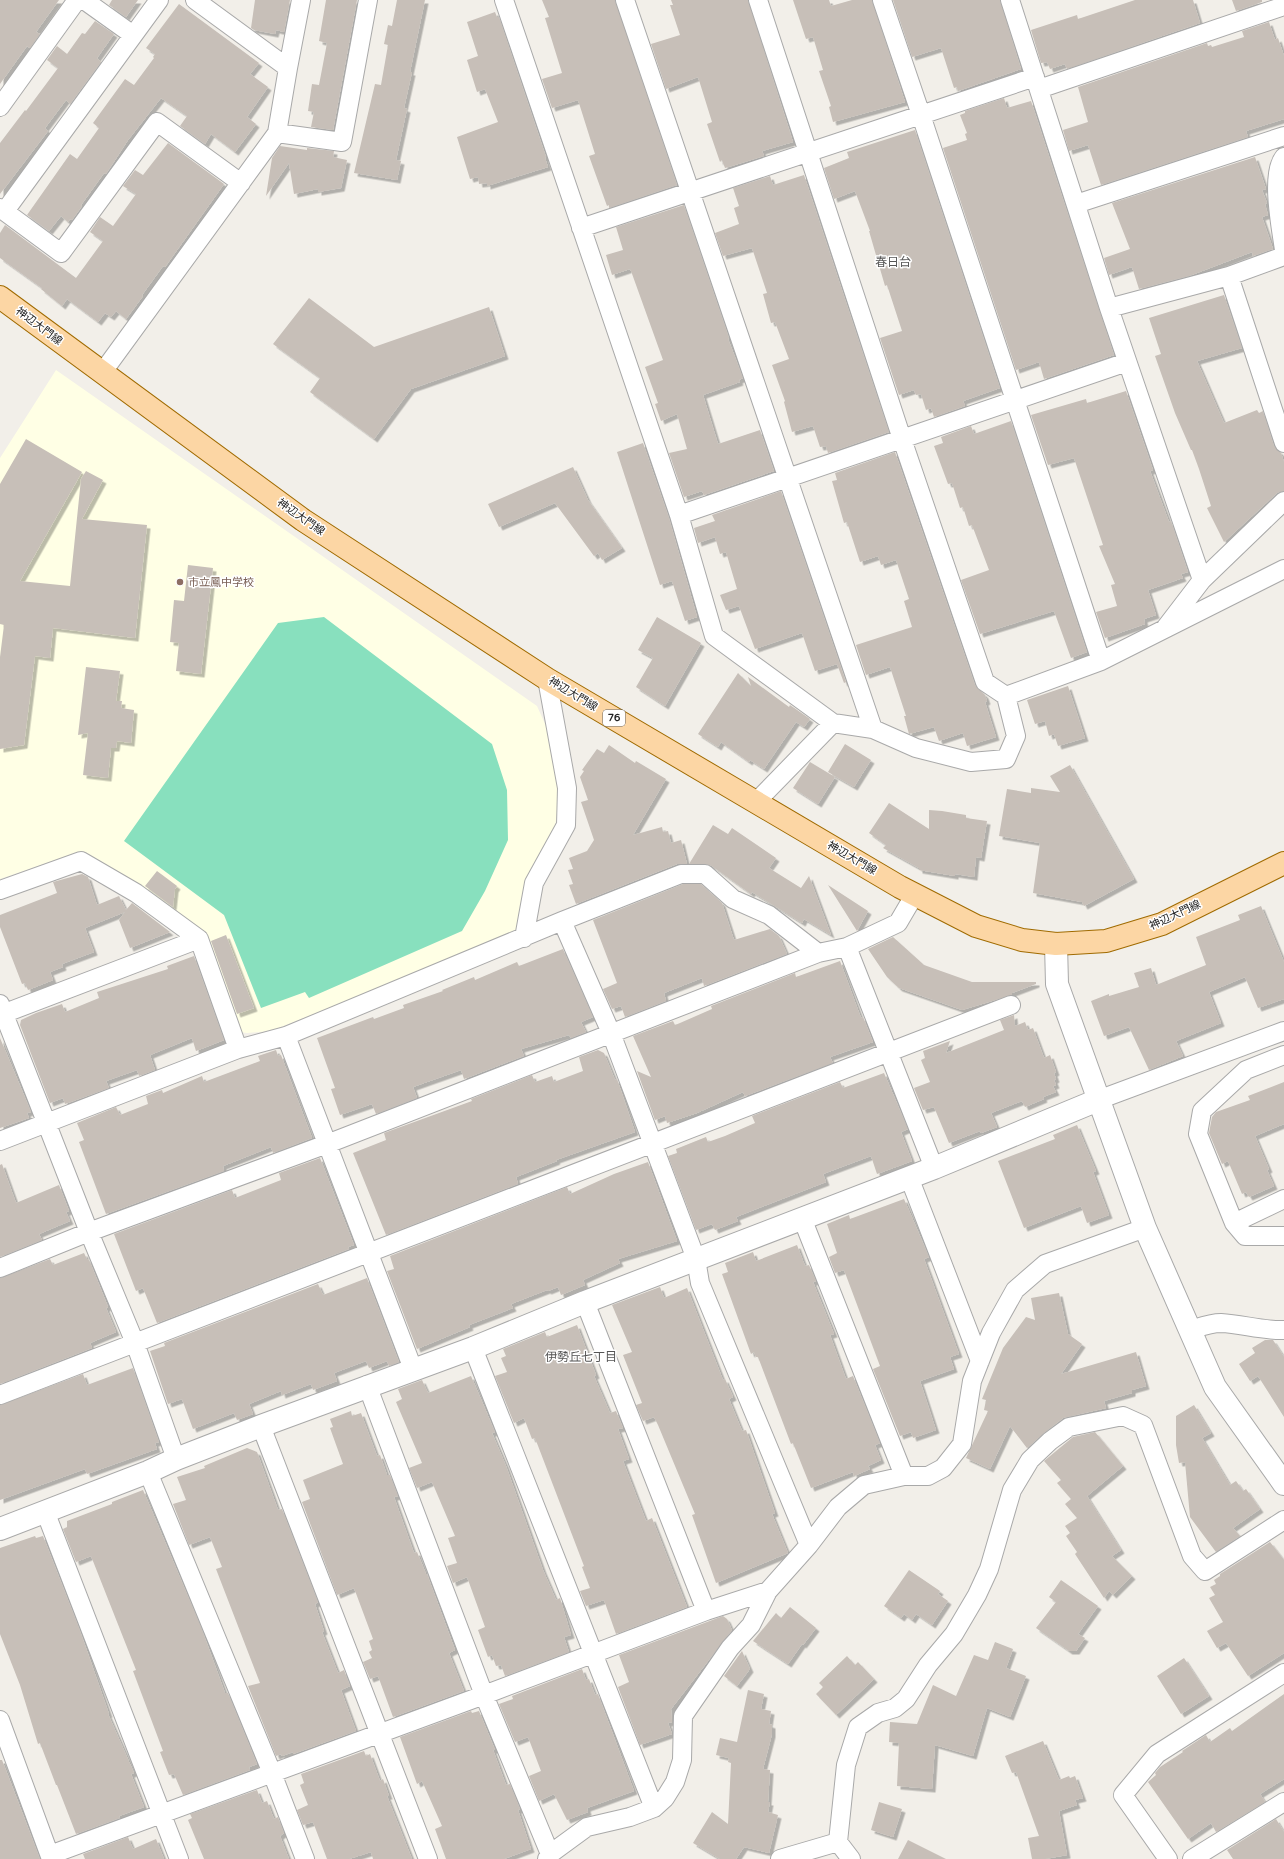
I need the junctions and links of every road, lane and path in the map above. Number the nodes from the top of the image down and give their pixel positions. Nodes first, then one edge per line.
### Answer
1 (77, 0) edge
2 (84, 0) edge
3 (159, 0) edge
4 (195, 0) edge
5 (301, 0) edge
6 (368, 0) edge
7 (504, 0) edge
8 (626, 0) edge
9 (758, 0) edge
10 (882, 0) edge
11 (1010, 0) edge
12 (1284, 6) edge
13 (133, 35) junction
14 (288, 68) junction
15 (1037, 83) junction
16 (0, 107) edge
17 (921, 115) junction
18 (277, 133) junction
19 (1284, 136) edge
20 (808, 151) junction
21 (1284, 157) edge
22 (241, 183) junction
23 (691, 192) junction
24 (1076, 204) junction
25 (2, 210) edge
26 (581, 228) junction
27 (1284, 250) edge
28 (1284, 256) edge
29 (1228, 276) junction
30 (0, 297) edge
31 (1110, 308) junction
32 (1127, 362) junction
33 (102, 373) junction
34 (1015, 399) junction
35 (902, 439) junction
36 (1284, 442) edge
37 (787, 476) junction
38 (1284, 501) edge
39 (679, 515) junction
40 (1284, 569) edge
41 (1202, 580) junction
42 (1162, 632) junction
43 (1101, 661) junction
44 (547, 678) junction
45 (1006, 696) junction
46 (833, 723) junction
47 (873, 729) junction
48 (756, 802) junction
49 (1284, 864) edge
50 (0, 890) edge
51 (915, 894) junction
52 (562, 921) junction
53 (524, 938) junction
54 (199, 939) junction
55 (1056, 944) junction
56 (847, 947) junction
57 (818, 953) junction
58 (1011, 1005) dead end
59 (1, 1011) edge
60 (1284, 1031) edge
61 (611, 1033) junction
62 (286, 1036) junction
63 (238, 1049) junction
64 (889, 1053) junction
65 (1284, 1055) edge
66 (1098, 1100) junction
67 (46, 1124) junction
68 (0, 1141) edge
69 (652, 1143) junction
70 (327, 1144) junction
71 (934, 1168) junction
72 (910, 1177) junction
73 (1284, 1199) edge
74 (802, 1218) junction
75 (1234, 1223) junction
76 (1145, 1228) junction
77 (89, 1232) junction
78 (1284, 1236) edge
79 (369, 1254) junction
80 (696, 1259) junction
81 (0, 1268) edge
82 (585, 1302) junction
83 (1190, 1330) junction
84 (1284, 1330) edge
85 (135, 1343) junction
86 (473, 1348) junction
87 (980, 1361) junction
88 (413, 1369) junction
89 (367, 1385) junction
90 (0, 1395) edge
91 (261, 1426) junction
92 (176, 1459) junction
93 (148, 1472) junction
94 (904, 1476) junction
95 (1284, 1484) edge
96 (45, 1511) junction
97 (1284, 1520) edge
98 (0, 1529) edge
99 (809, 1545) junction
100 (768, 1591) junction
101 (706, 1611) junction
102 (592, 1653) junction
103 (1284, 1673) edge
104 (484, 1695) junction
105 (0, 1720) edge
106 (379, 1734) junction
107 (272, 1773) junction
108 (1284, 1802) edge
109 (654, 1808) junction
110 (162, 1814) junction
111 (838, 1842) junction
112 (548, 1856) edge
113 (50, 1857) edge
114 (179, 1859) edge
115 (305, 1859) edge
116 (428, 1859) edge
117 (780, 1859) edge
118 (851, 1859) edge
119 (1168, 1859) edge
120 (1192, 1859) edge

1 - 16 street
2 - 13 street
3 - 13 street
4 - 14 street
5 - 14 street
6 - 18 street
7 - 26 street
8 - 23 street
9 - 20 street
10 - 17 street
11 - 15 street
12 - 15 street
13 - 25 street
14 - 18 street
15 - 17 street
15 - 24 street
17 - 20 street
17 - 34 street
18 - 22 street
19 - 24 street
20 - 23 street
20 - 35 street
21 - 27 street
22 - 25 street
22 - 33 street
23 - 26 street
23 - 37 street
24 - 31 street
26 - 39 street
28 - 29 street
29 - 31 street
29 - 36 street
30 - 33 main road, 神辺大門線 / 76
31 - 32 street
32 - 34 street
32 - 41 street
33 - 44 main road, 神辺大門線 / 76
34 - 35 street
34 - 43 street
35 - 37 street
35 - 45 street
37 - 39 street
37 - 47 street
38 - 41 street
39 - 46 street
40 - 42 street
41 - 42 street
42 - 43 street
43 - 45 street
44 - 48 main road, 神辺大門線 / 76
44 - 53 street
45 - 47 street
46 - 47 street
46 - 48 street
48 - 51 main road, 神辺大門線 / 76
49 - 55 main road, 神辺大門線 / 76
50 - 54 street
51 - 55 main road, 神辺大門線 / 76
51 - 56 street
52 - 53 street
52 - 57 street
52 - 61 street
53 - 62 street
54 - 59 street
54 - 63 street
55 - 66 street
56 - 57 street
56 - 64 street
57 - 61 street
58 - 64 street
59 - 67 street
60 - 66 street
61 - 69 street
61 - 70 street
62 - 63 street
62 - 70 street
63 - 67 street
64 - 69 street
64 - 71 street
65 - 75 street
66 - 71 street
66 - 76 street
67 - 68 street
67 - 77 street
69 - 79 street
69 - 80 street
70 - 77 street
70 - 79 street
71 - 72 street
72 - 74 street
72 - 87 street
73 - 75 street
74 - 80 street
74 - 94 street
75 - 78 street
76 - 83 street
76 - 87 street
77 - 81 street
77 - 85 street
79 - 85 street
79 - 88 street
80 - 82 street
80 - 99 street
82 - 86 street
82 - 101 street
83 - 84 street
83 - 95 street
85 - 90 street
85 - 92 street
86 - 88 street
86 - 102 street
87 - 94 street
88 - 89 street
89 - 91 street
89 - 104 street
91 - 92 street
91 - 106 street
92 - 93 street
93 - 96 street
93 - 107 street
94 - 99 street
96 - 98 street
96 - 110 street
97 - 111 street
99 - 100 street
100 - 101 street
100 - 109 street
101 - 102 street
102 - 104 street
102 - 109 street
103 - 119 street
104 - 106 street
104 - 112 street
105 - 113 street
106 - 107 street
106 - 116 street
107 - 110 street
107 - 115 street
108 - 120 street
109 - 112 street
110 - 113 street
110 - 114 street
111 - 117 street
111 - 118 street

